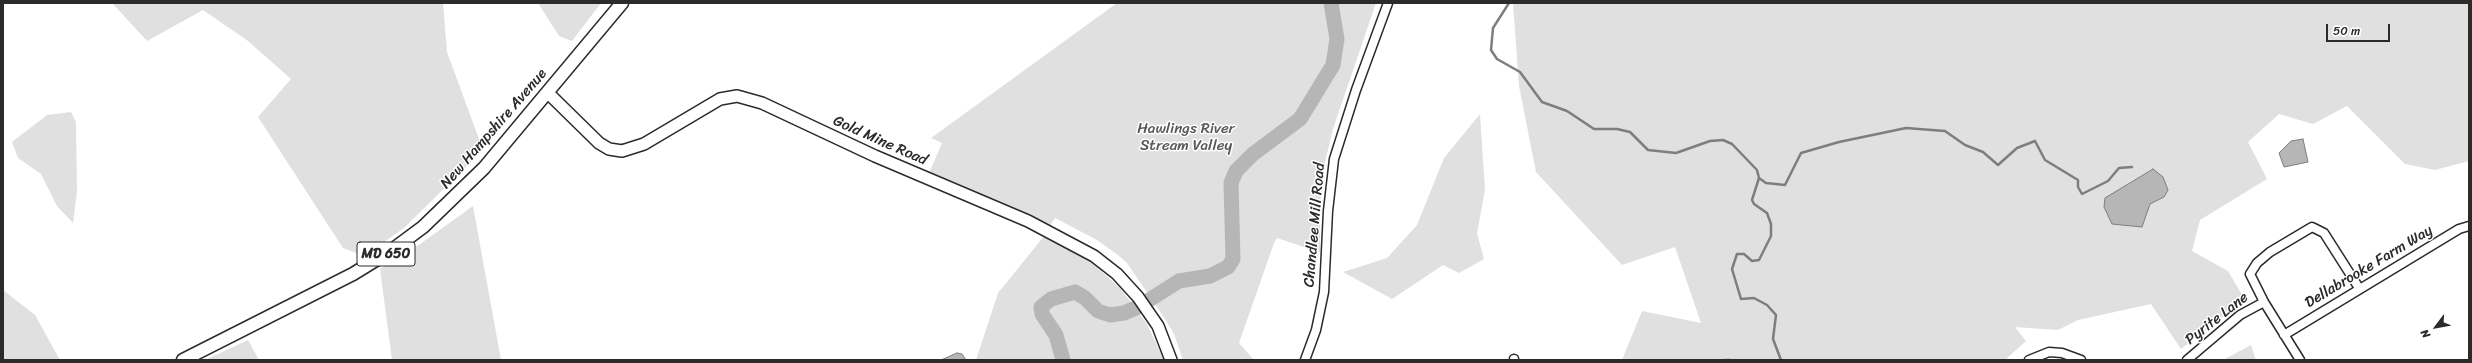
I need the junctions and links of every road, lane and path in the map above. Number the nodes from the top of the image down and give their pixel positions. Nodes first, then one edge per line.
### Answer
1 (622, 3) edge
2 (1388, 3) edge
3 (548, 93) junction
4 (2469, 226) edge
5 (2360, 288) junction
6 (2264, 302) junction
7 (2284, 335) junction
8 (183, 360) edge
9 (1171, 360) edge
10 (1305, 360) edge
11 (2028, 360) edge
12 (2081, 360) edge
13 (2187, 360) edge
14 (2300, 360) edge

1 - 3 main road, New Hampshire Avenue / MD 650
2 - 10 street, Chandlee Mill Road
3 - 8 main road, New Hampshire Avenue / MD 650
3 - 9 street, Gold Mine Road
4 - 5 street, Dellabrooke Farm Way
5 - 6 street
5 - 7 street, Dellabrooke Farm Way
6 - 7 street
6 - 13 street, Pyrite Lane
7 - 14 street
11 - 12 street

